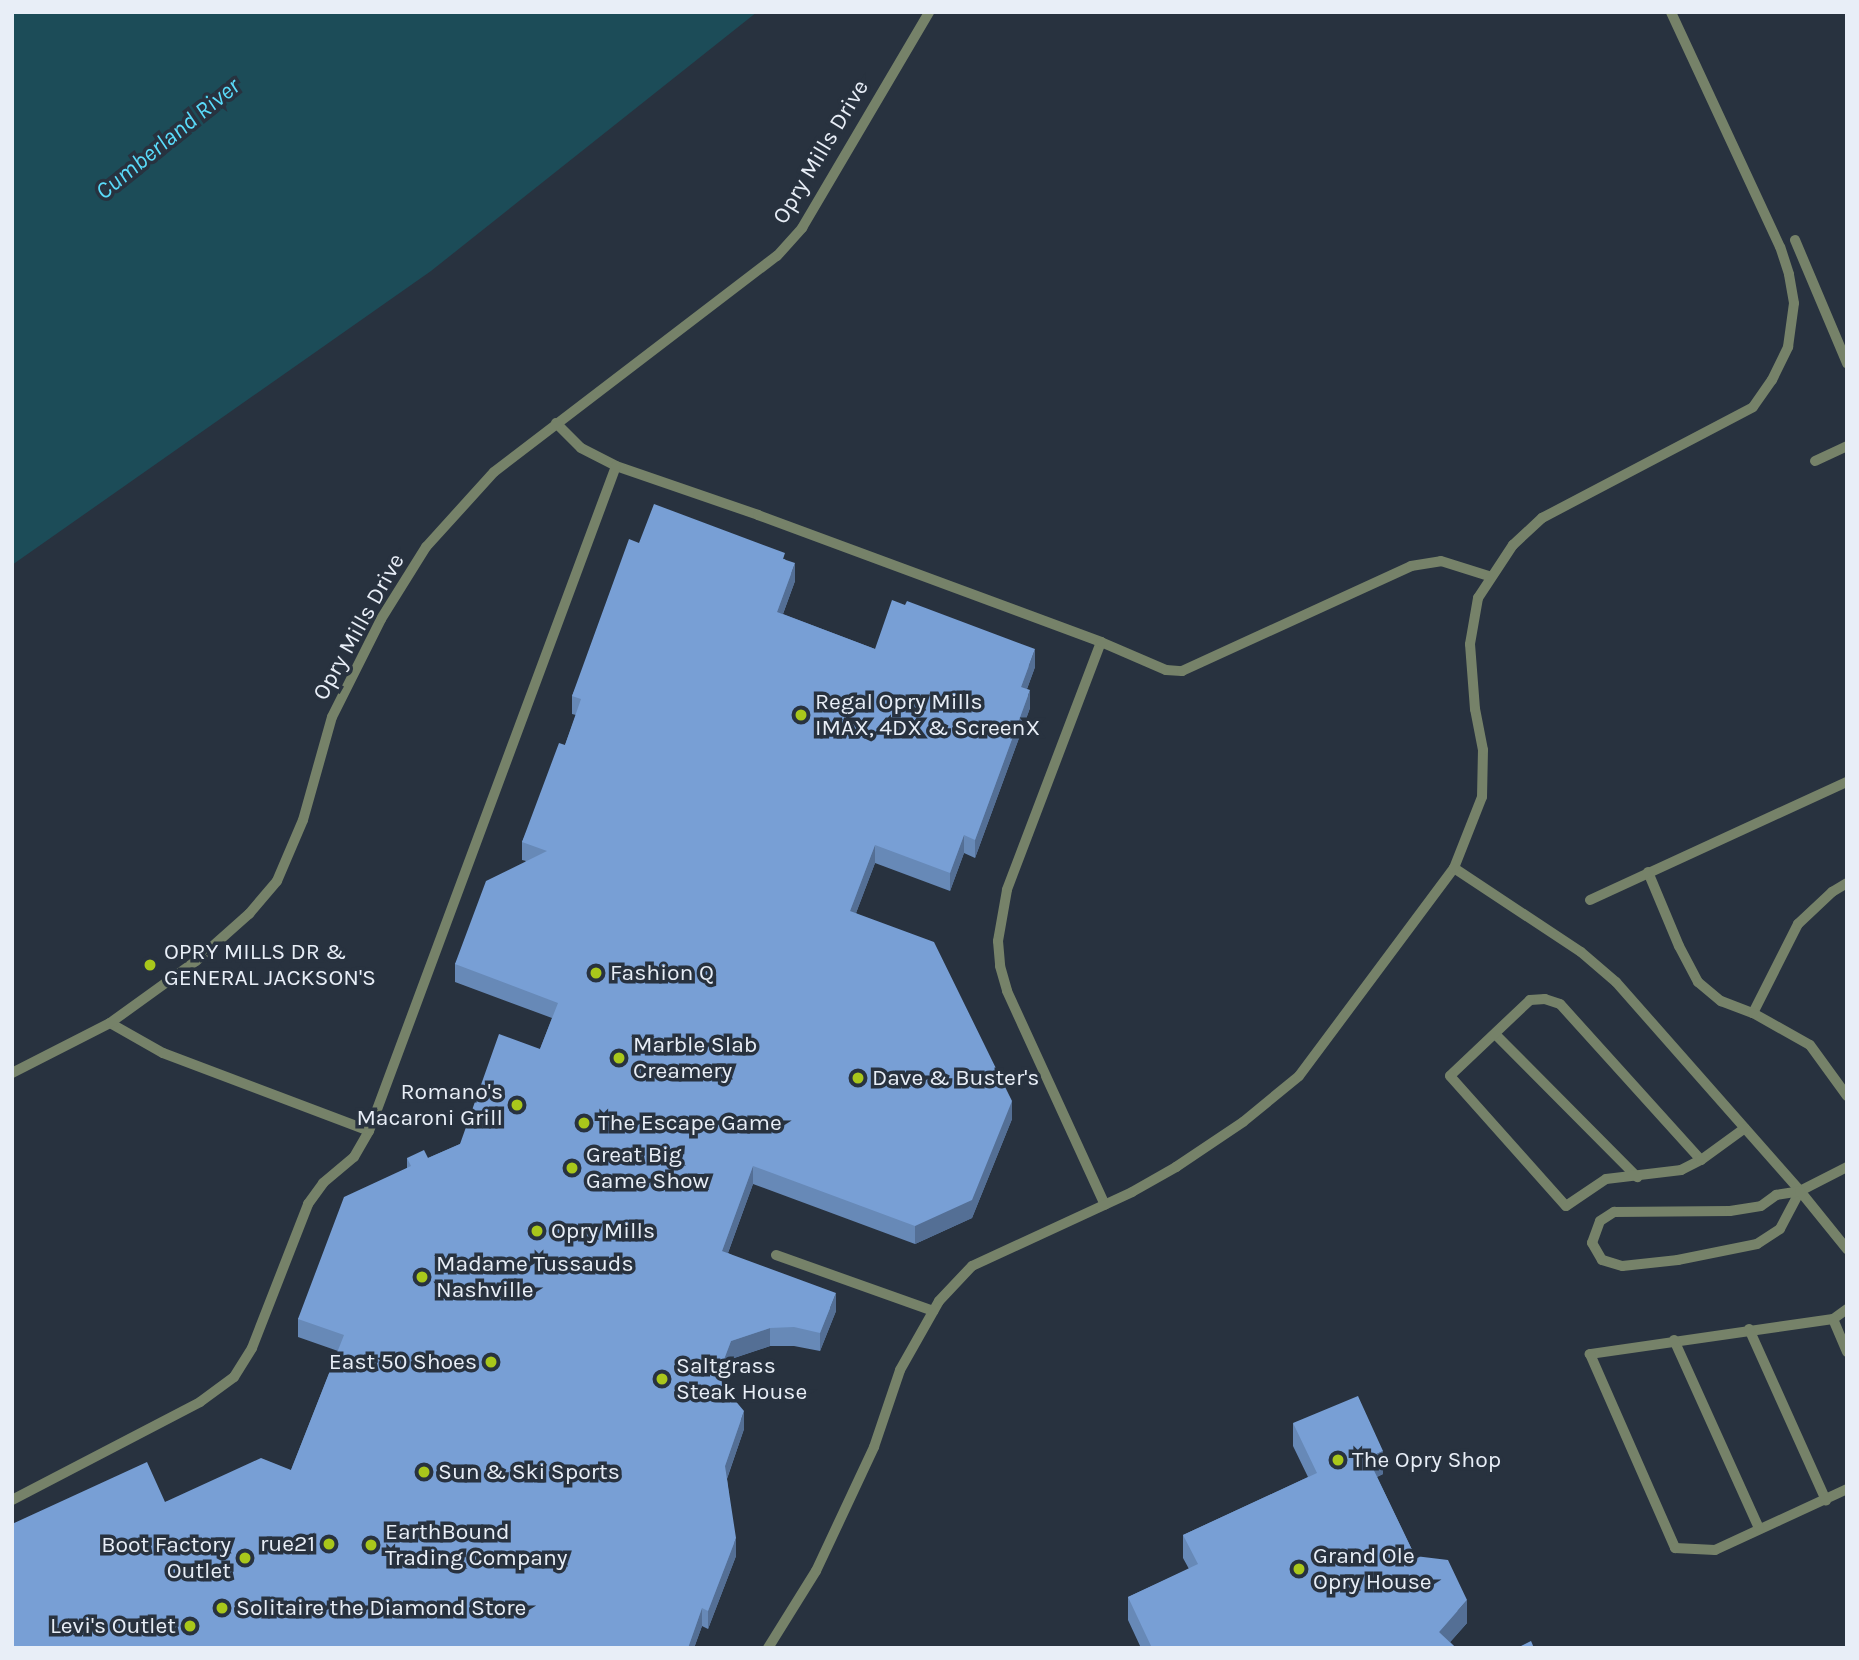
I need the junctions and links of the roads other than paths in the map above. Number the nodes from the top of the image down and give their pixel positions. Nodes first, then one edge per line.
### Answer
1 (929, 12) edge
2 (1671, 12) edge
3 (1796, 240) dead end
4 (1847, 363) edge
5 (556, 423) junction
6 (1847, 446) edge
7 (1815, 461) dead end
8 (616, 466) junction
9 (1489, 576) junction
10 (1101, 642) junction
11 (1847, 782) edge
12 (1454, 868) junction
13 (1648, 873) junction
14 (1847, 883) edge
15 (1590, 900) dead end
16 (1753, 1013) junction
17 (110, 1023) junction
18 (1495, 1034) junction
19 (12, 1073) edge
20 (1847, 1096) edge
21 (1745, 1128) junction
22 (369, 1131) junction
23 (1701, 1160) junction
24 (1847, 1167) edge
25 (1637, 1177) junction
26 (1800, 1191) junction
27 (1105, 1205) junction
28 (1847, 1248) edge
29 (776, 1255) dead end
30 (1847, 1309) edge
31 (933, 1311) junction
32 (1833, 1319) junction
33 (1749, 1329) junction
34 (1674, 1340) junction
35 (1847, 1352) edge
36 (1847, 1489) edge
37 (12, 1500) edge
38 (1826, 1500) junction
39 (1759, 1528) junction
40 (768, 1648) edge

1 - 5 lane, Opry Mills Drive
2 - 9 lane
3 - 4 lane
5 - 8 lane
5 - 17 lane, Opry Mills Drive
6 - 7 lane
8 - 10 lane
8 - 22 lane
9 - 10 lane
9 - 12 lane
10 - 27 lane
11 - 13 lane
12 - 21 lane
12 - 27 lane
13 - 15 lane
13 - 16 lane
14 - 16 lane
16 - 20 lane
17 - 19 lane, Opry Mills Drive
17 - 22 lane
18 - 23 lane
18 - 25 lane
18 - 25 lane
21 - 23 lane
21 - 26 lane
22 - 37 lane
23 - 25 lane
24 - 26 lane
26 - 26 lane
26 - 28 lane
27 - 31 lane
29 - 31 lane
30 - 32 lane
31 - 40 lane
32 - 33 lane
32 - 35 lane
33 - 34 lane
33 - 38 lane
34 - 39 lane
34 - 39 lane
36 - 38 lane
38 - 39 lane

